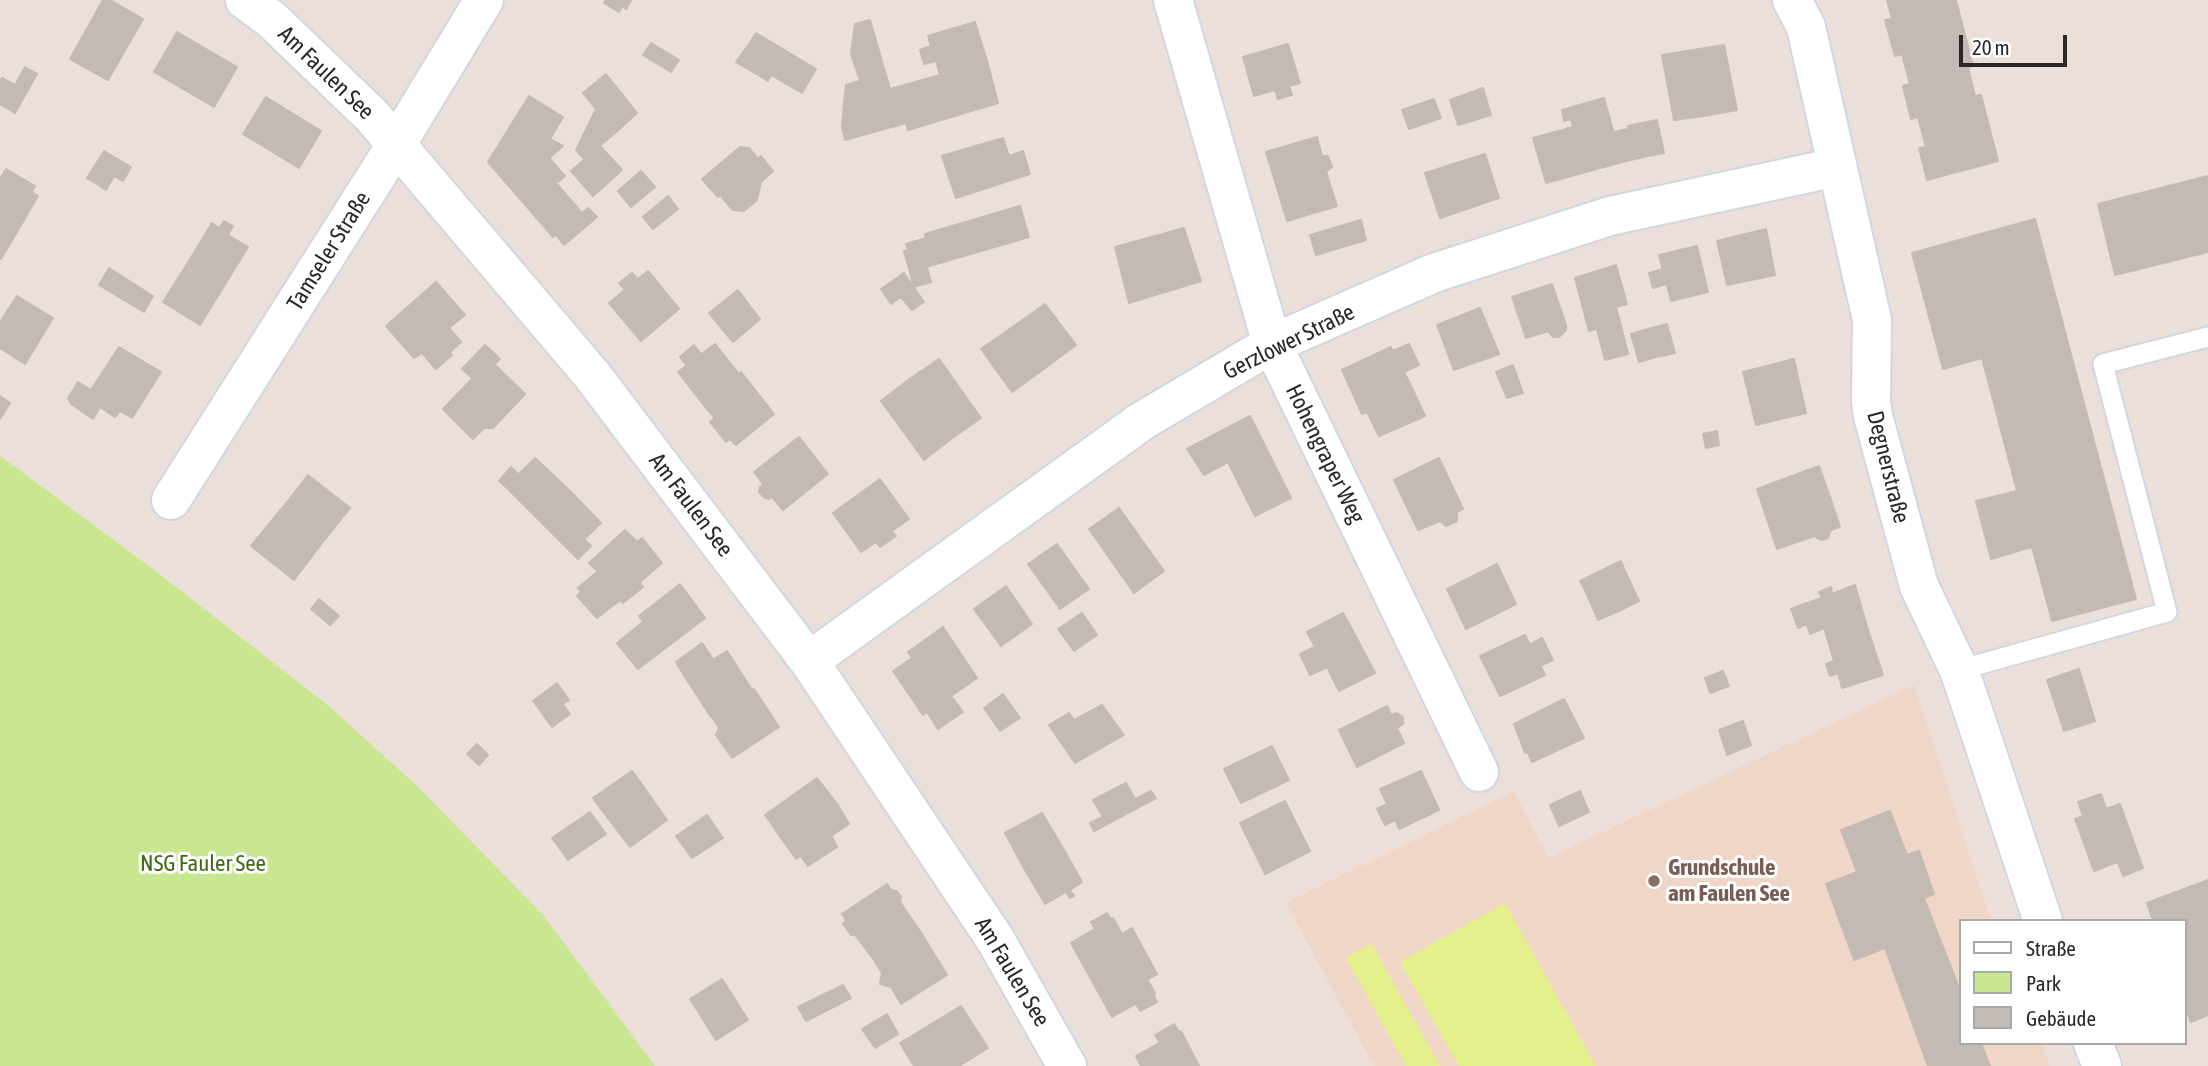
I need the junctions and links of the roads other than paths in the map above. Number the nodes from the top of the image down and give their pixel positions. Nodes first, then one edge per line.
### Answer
1 (245, 0) edge
2 (484, 0) edge
3 (1173, 0) edge
4 (1792, 0) edge
5 (396, 145) junction
6 (1836, 167) junction
7 (2208, 337) edge
8 (1272, 344) junction
9 (170, 500) dead end
10 (809, 661) junction
11 (1959, 670) junction
12 (1479, 772) dead end
13 (2042, 919) edge
14 (2094, 1045) edge
15 (1067, 1066) edge
16 (2102, 1066) edge

1 - 5 street, Am Faulen See
2 - 5 street, Tamseler Straße
3 - 8 street, Hohengraper Weg
4 - 6 street, Degnerstraße
5 - 9 street, Tamseler Straße
5 - 10 street, Am Faulen See
6 - 8 street, Gerzlower Straße
6 - 11 street, Degnerstraße
7 - 11 lane
8 - 10 street, Gerzlower Straße
8 - 12 street, Hohengraper Weg
10 - 15 street, Am Faulen See
11 - 13 street, Degnerstraße
14 - 16 street

